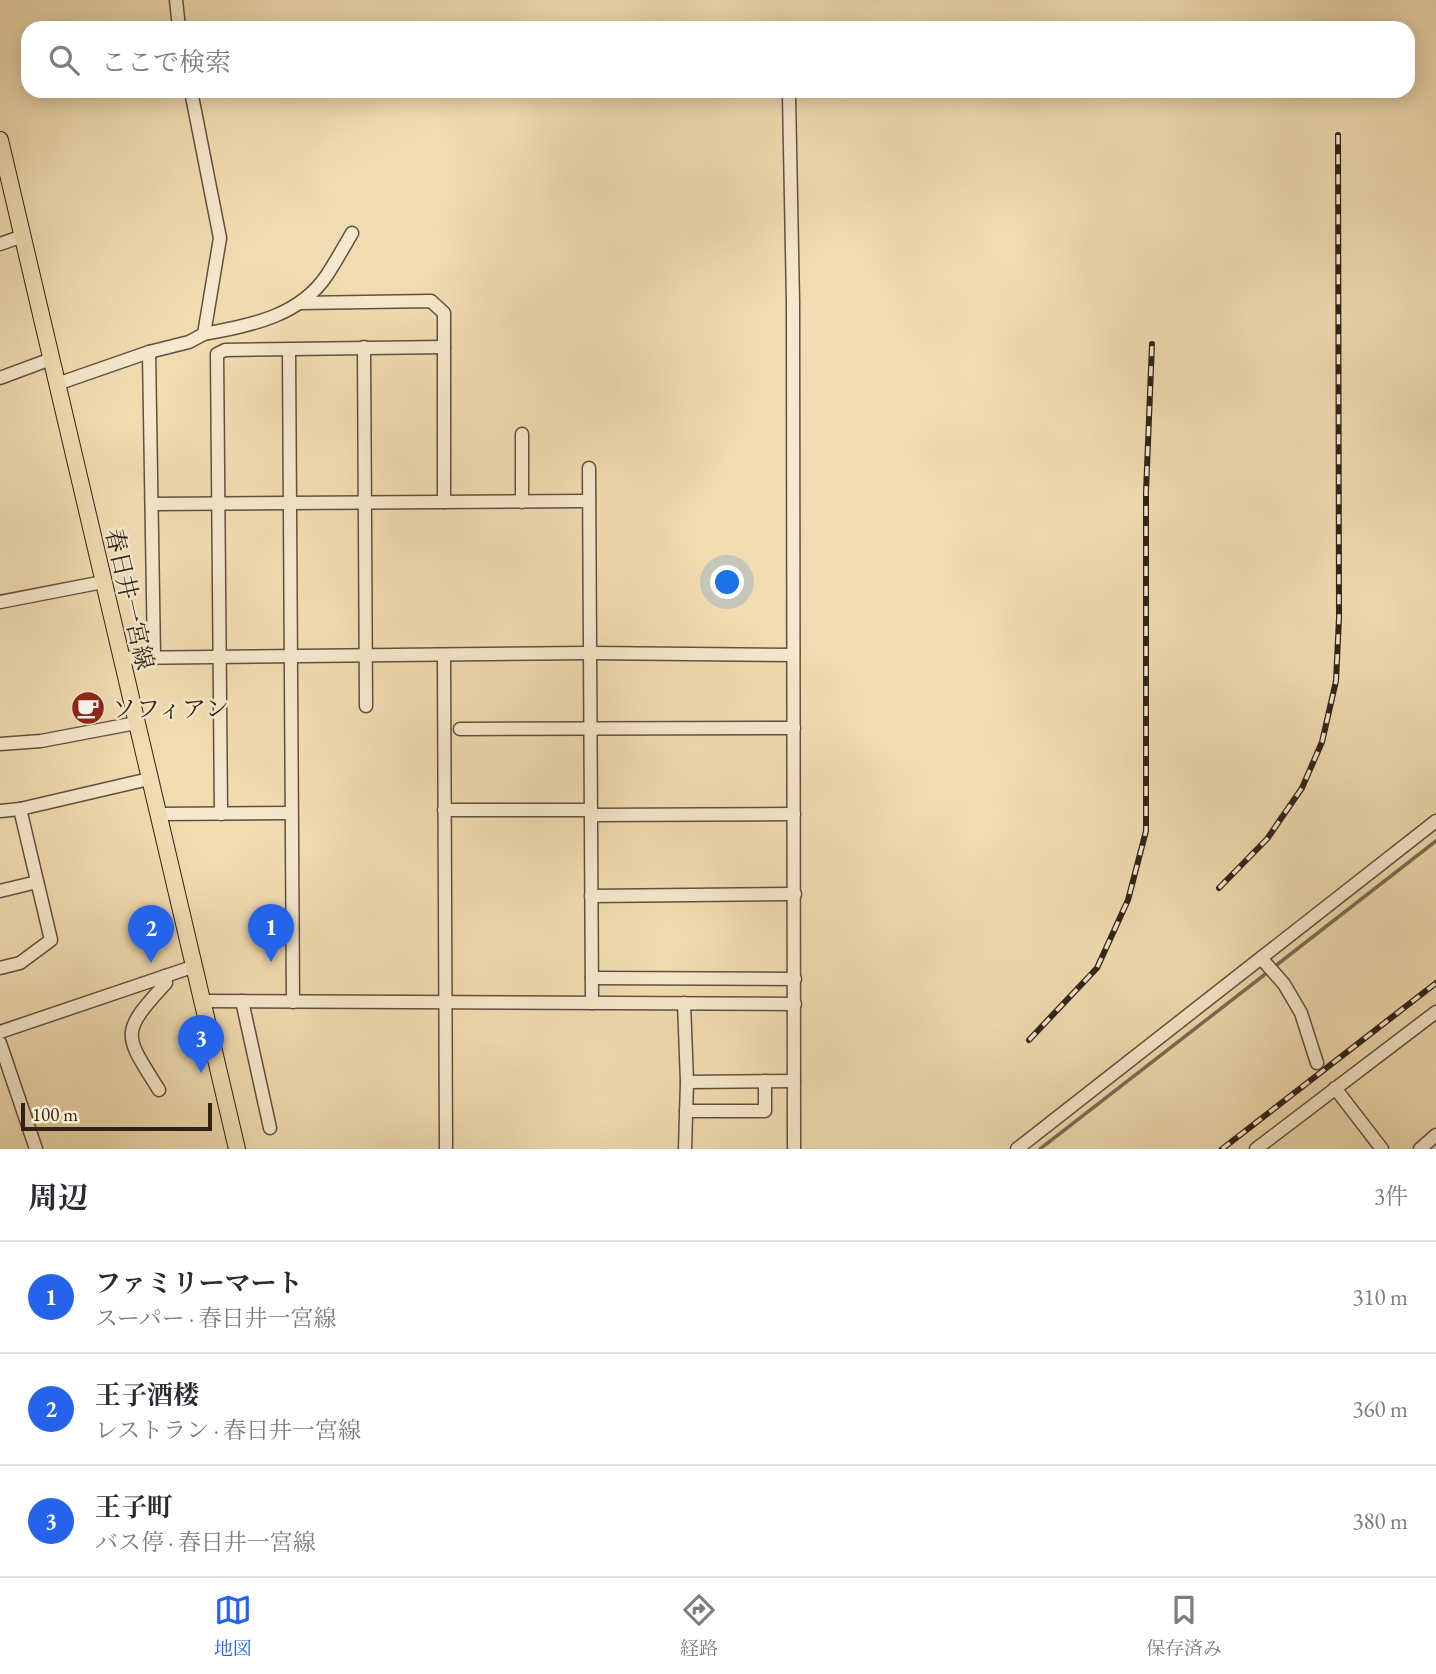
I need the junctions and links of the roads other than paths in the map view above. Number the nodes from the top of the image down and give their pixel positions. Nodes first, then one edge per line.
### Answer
1 (176, 0) edge
2 (178, 21) edge
3 (192, 98) edge
4 (789, 98) edge
5 (0, 140) edge
6 (352, 233) dead end
7 (23, 236) junction
8 (0, 244) edge
9 (300, 303) junction
10 (204, 334) junction
11 (364, 347) junction
12 (444, 347) junction
13 (289, 350) junction
14 (149, 352) junction
15 (51, 359) junction
16 (0, 378) edge
17 (57, 384) junction
18 (522, 434) dead end
19 (589, 468) dead end
20 (589, 501) junction
21 (444, 502) junction
22 (522, 502) junction
23 (290, 503) junction
24 (365, 503) junction
25 (152, 504) junction
26 (219, 504) junction
27 (103, 582) junction
28 (0, 601) edge
29 (590, 653) junction
30 (366, 655) junction
31 (444, 655) junction
32 (793, 655) junction
33 (290, 656) junction
34 (154, 657) junction
35 (220, 657) junction
36 (121, 658) junction
37 (366, 706) dead end
38 (136, 723) junction
39 (590, 728) junction
40 (794, 728) junction
41 (460, 729) dead end
42 (0, 744) edge
43 (149, 779) junction
44 (19, 809) junction
45 (444, 810) junction
46 (0, 811) edge
47 (591, 812) junction
48 (292, 813) junction
49 (158, 814) junction
50 (221, 814) junction
51 (794, 814) junction
52 (1436, 821) edge
53 (37, 882) junction
54 (0, 891) edge
55 (795, 894) junction
56 (591, 896) junction
57 (194, 966) junction
58 (1267, 966) junction
59 (0, 968) edge
60 (165, 976) junction
61 (592, 978) junction
62 (795, 979) junction
63 (203, 1001) junction
64 (242, 1001) junction
65 (293, 1002) junction
66 (444, 1003) junction
67 (592, 1003) junction
68 (684, 1003) junction
69 (795, 1004) junction
70 (1436, 1012) edge
71 (0, 1032) edge
72 (0, 1043) edge
73 (1317, 1063) dead end
74 (765, 1081) junction
75 (794, 1081) junction
76 (687, 1082) junction
77 (1335, 1088) junction
78 (159, 1090) dead end
79 (686, 1111) junction
80 (270, 1128) dead end
81 (1436, 1135) edge
82 (36, 1149) edge
83 (237, 1149) edge
84 (446, 1149) edge
85 (685, 1149) edge
86 (794, 1149) edge
87 (1017, 1149) edge
88 (1256, 1149) edge
89 (1382, 1149) edge
90 (1420, 1149) edge

1 - 2 street
3 - 10 street
4 - 32 street
5 - 7 main road, 春日井一宮線
6 - 9 street
7 - 8 street
7 - 15 main road, 春日井一宮線
9 - 10 street
9 - 12 street
10 - 14 street
11 - 12 street
11 - 13 street
11 - 24 street
12 - 21 street
13 - 23 street
13 - 26 street
14 - 17 street
14 - 25 street
15 - 16 street
15 - 17 main road, 春日井一宮線
17 - 27 main road, 春日井一宮線
18 - 22 street
19 - 20 street
20 - 22 street
20 - 29 street
21 - 22 street
21 - 24 street
23 - 24 street
23 - 26 street
23 - 33 street
24 - 30 street
25 - 26 street
25 - 34 street
26 - 35 street
27 - 28 street
27 - 36 main road, 春日井一宮線
29 - 31 street
29 - 32 street
29 - 39 street
30 - 31 street
30 - 33 street
30 - 37 street
31 - 45 street
32 - 40 street
33 - 35 street
33 - 48 street
34 - 35 street
34 - 36 street
35 - 50 street
36 - 38 main road, 春日井一宮線
38 - 42 street
38 - 43 main road, 春日井一宮線
39 - 40 street
39 - 41 street
39 - 47 street
40 - 51 street
43 - 44 street
43 - 49 main road, 春日井一宮線
44 - 46 street
44 - 53 street
45 - 47 street
45 - 66 street
47 - 51 street
47 - 56 street
48 - 50 street
48 - 65 street
49 - 50 street
49 - 57 main road, 春日井一宮線
51 - 55 street
52 - 58 street
53 - 54 street
53 - 59 street
55 - 56 street
55 - 62 street
56 - 61 street
57 - 60 street
57 - 63 main road, 春日井一宮線
58 - 73 street
58 - 87 street
60 - 71 street
60 - 78 street
61 - 62 street
61 - 67 street
62 - 69 street
63 - 64 street
63 - 83 main road, 春日井一宮線
64 - 65 street
64 - 80 street
65 - 66 street
66 - 67 street
66 - 84 street
67 - 68 street
68 - 69 street
68 - 76 street
69 - 75 street
70 - 77 street
72 - 82 street
74 - 75 street
74 - 76 street
74 - 79 street
75 - 86 street
76 - 79 street
77 - 88 street
77 - 89 street
79 - 85 street
81 - 90 street

